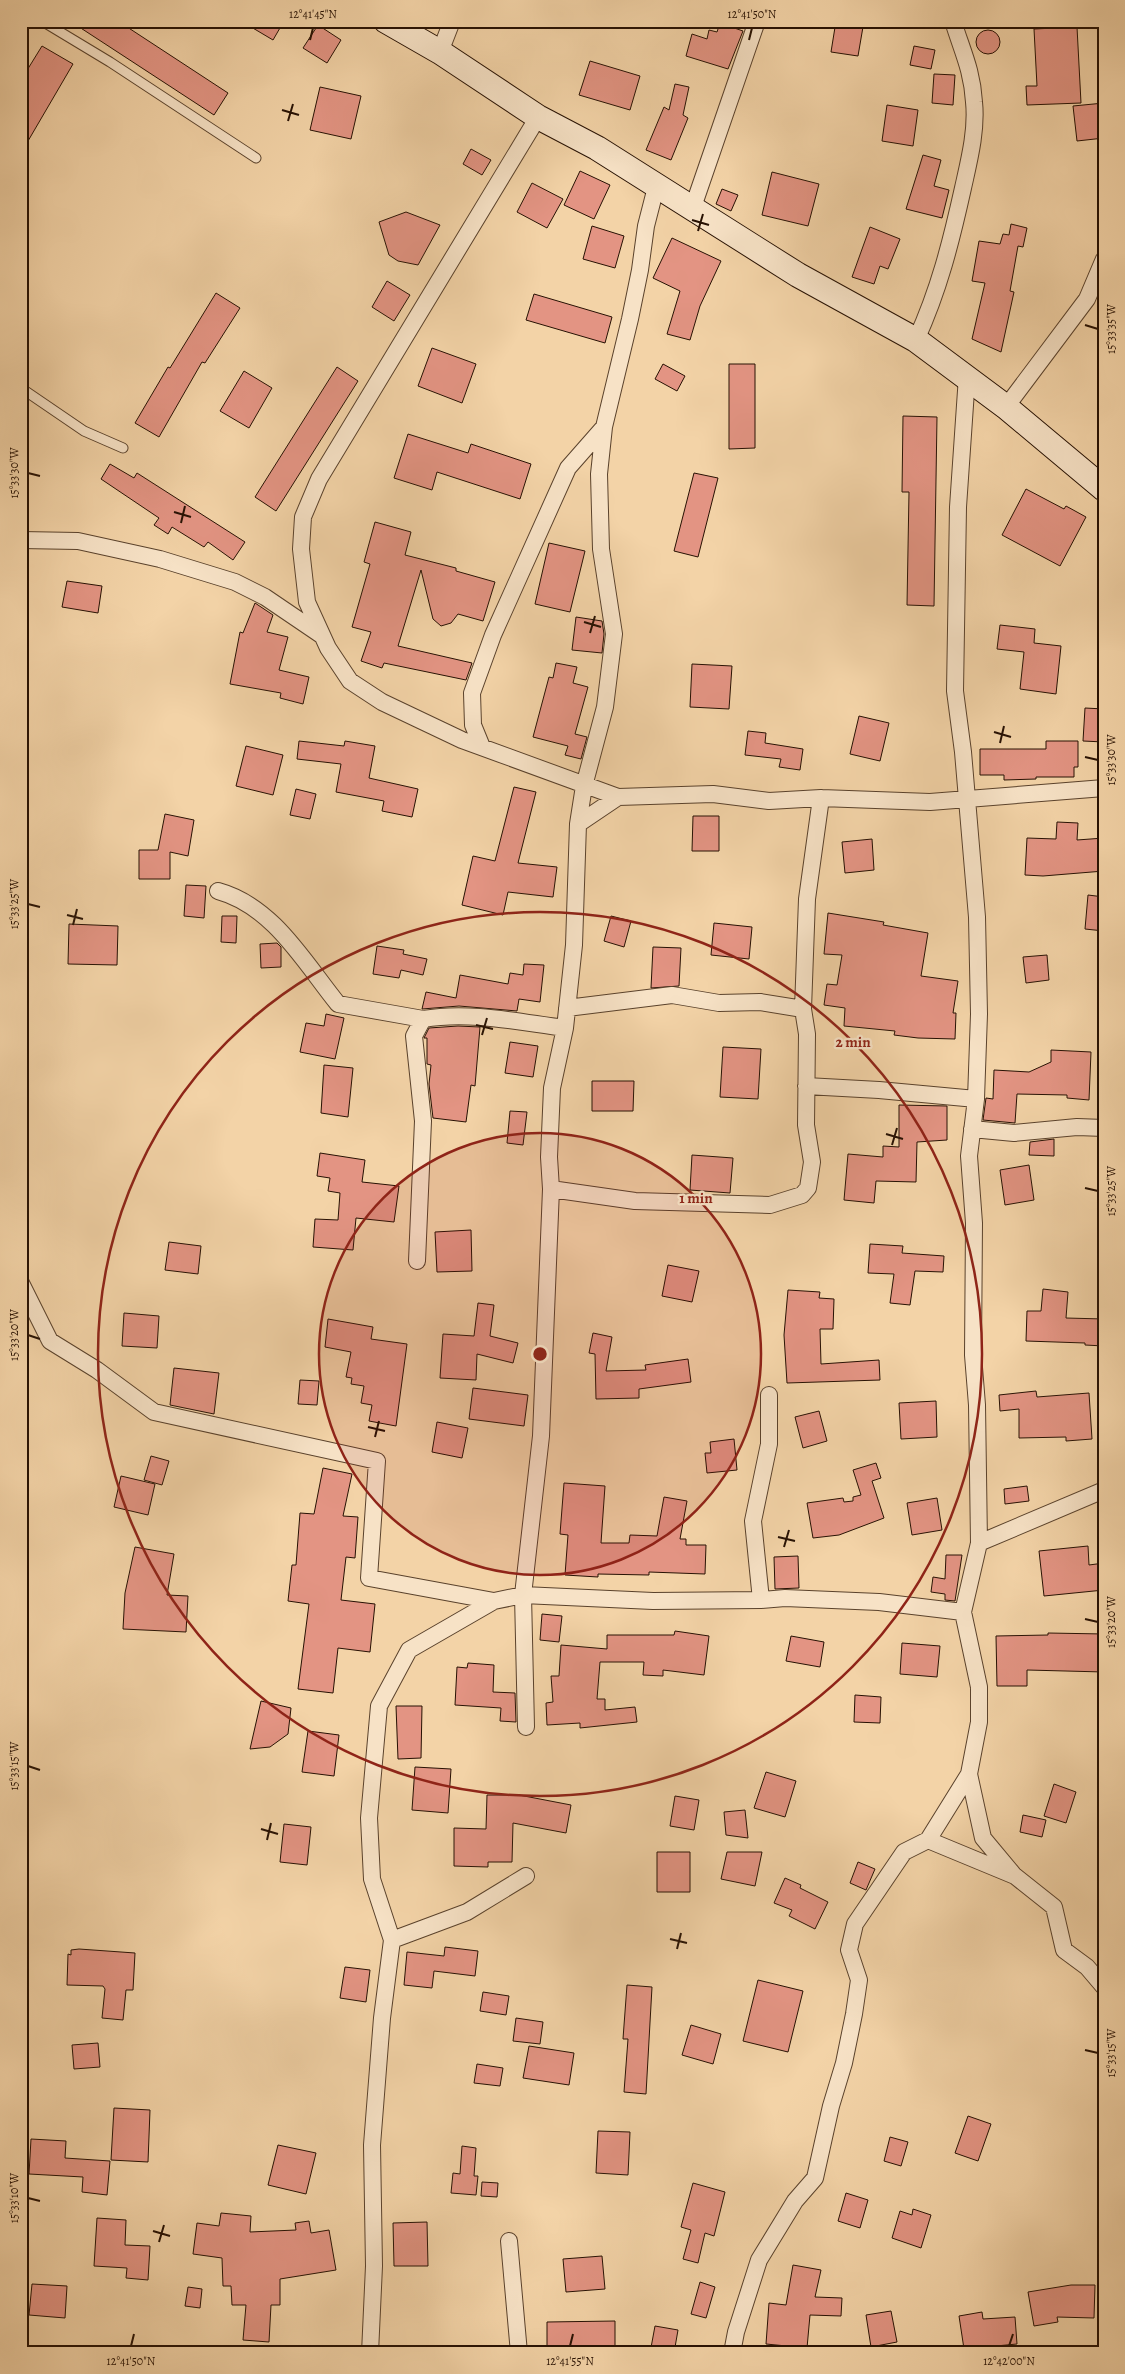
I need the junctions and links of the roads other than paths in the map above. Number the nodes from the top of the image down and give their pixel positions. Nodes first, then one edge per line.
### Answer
1 (42, 21) edge
2 (386, 21) edge
3 (452, 21) edge
4 (757, 21) edge
5 (952, 21) edge
6 (440, 52) junction
7 (538, 117) junction
8 (256, 158) dead end
9 (656, 187) junction
10 (692, 210) junction
11 (1104, 258) edge
12 (916, 340) junction
13 (967, 376) junction
14 (21, 388) edge
15 (1006, 406) junction
16 (604, 427) junction
17 (123, 448) dead end
18 (1104, 489) edge
19 (21, 540) edge
20 (322, 635) junction
21 (482, 747) junction
22 (584, 786) junction
23 (1104, 788) edge
24 (618, 796) junction
25 (821, 798) junction
26 (967, 799) junction
27 (578, 824) junction
28 (218, 892) dead end
29 (567, 1008) junction
30 (803, 1009) junction
31 (423, 1019) junction
32 (565, 1028) junction
33 (806, 1086) junction
34 (976, 1099) junction
35 (1104, 1128) edge
36 (972, 1129) junction
37 (551, 1189) junction
38 (417, 1261) dead end
39 (21, 1283) edge
40 (769, 1395) dead end
41 (1104, 1490) edge
42 (979, 1543) junction
43 (523, 1595) junction
44 (761, 1600) junction
45 (494, 1601) junction
46 (963, 1612) junction
47 (526, 1727) dead end
48 (969, 1774) junction
49 (928, 1840) junction
50 (526, 1876) dead end
51 (1015, 1876) junction
52 (392, 1940) junction
53 (1104, 1988) edge
54 (509, 2241) dead end
55 (370, 2353) edge
56 (519, 2353) edge
57 (732, 2353) edge

1 - 8 lane
2 - 6 main road
3 - 6 street
4 - 10 street
5 - 12 street
6 - 7 main road
7 - 9 main road
7 - 20 street
9 - 10 main road
9 - 16 street
10 - 12 main road
11 - 15 street
12 - 13 main road
13 - 15 main road
13 - 26 street
14 - 17 lane
15 - 18 main road
16 - 21 street
16 - 22 street
19 - 20 street
20 - 21 street
21 - 22 street
22 - 24 street
22 - 27 street
23 - 26 street
24 - 25 street
24 - 27 street
25 - 26 street
25 - 30 street
26 - 34 street
27 - 29 street
28 - 31 street
29 - 30 street
29 - 32 street
30 - 33 street
31 - 32 street
31 - 38 street
32 - 37 street
33 - 34 street
33 - 37 street
34 - 36 street
35 - 36 street
36 - 42 street
37 - 43 street
39 - 45 street
40 - 44 street
41 - 42 street
42 - 46 street
43 - 44 street
43 - 45 street
43 - 47 street
44 - 46 street
45 - 52 street
46 - 48 street
48 - 49 street
48 - 51 street
49 - 51 street
49 - 57 street
50 - 52 street
51 - 53 street
52 - 55 street
54 - 56 street

